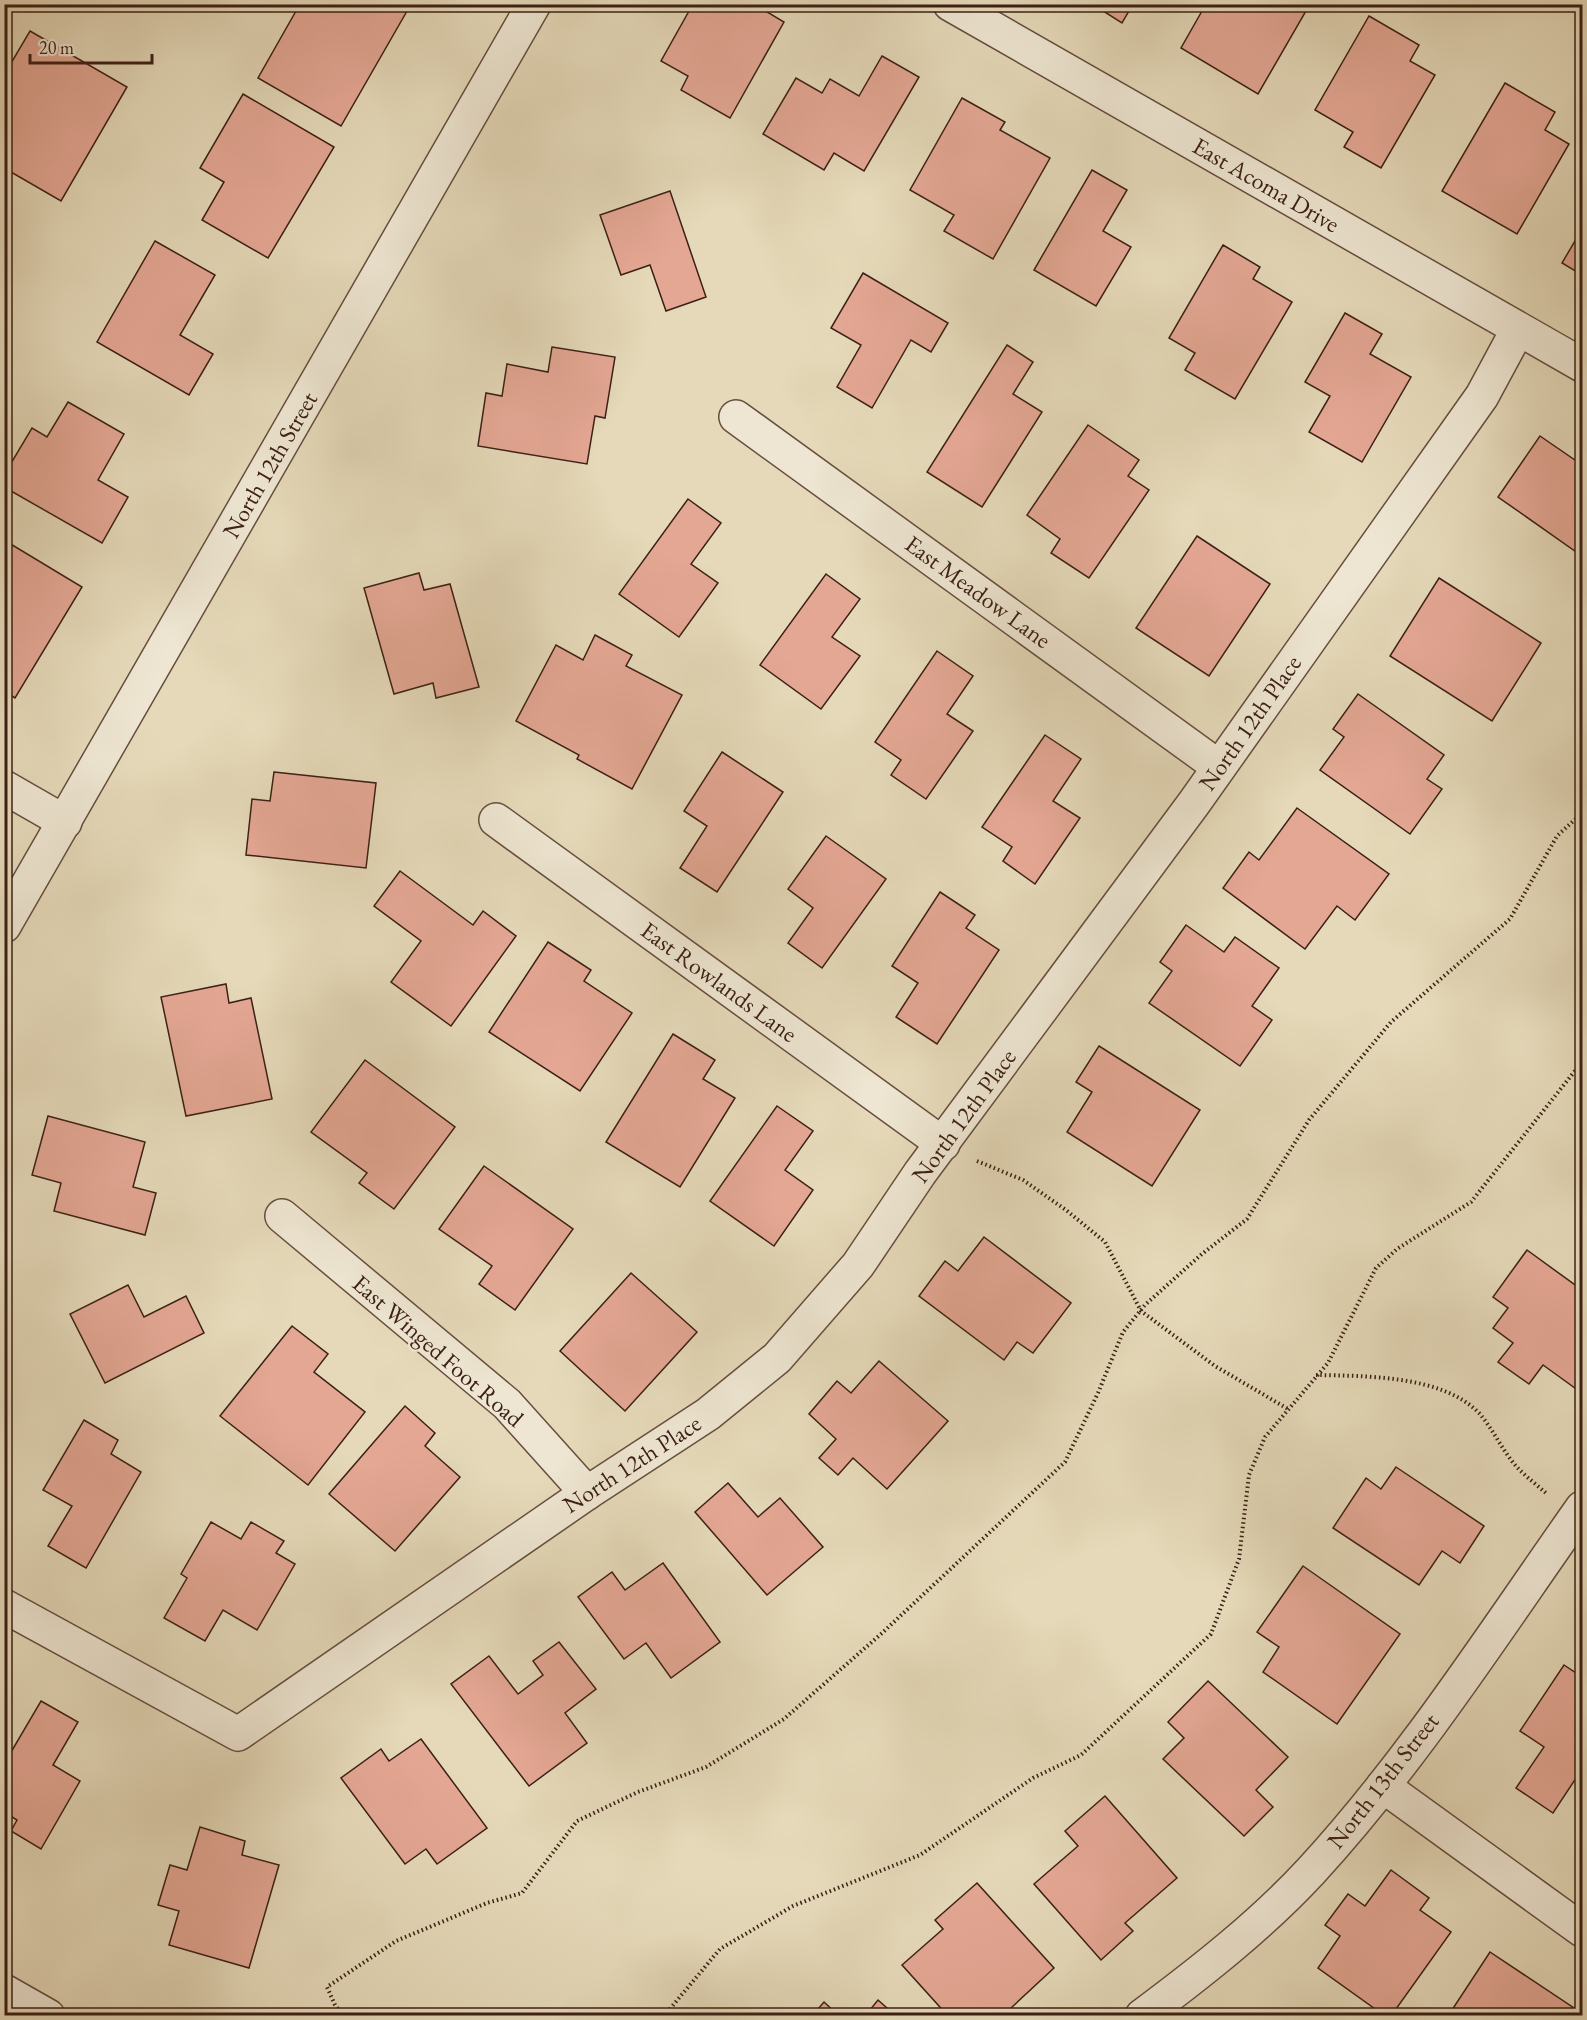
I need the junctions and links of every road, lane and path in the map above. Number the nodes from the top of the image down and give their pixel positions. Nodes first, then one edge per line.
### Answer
1 (534, 4) edge
2 (950, 4) edge
3 (1518, 328) junction
4 (1582, 365) edge
5 (736, 417) dead end
6 (1219, 767) junction
7 (4, 787) edge
8 (1582, 813) edge
9 (496, 820) dead end
10 (64, 822) junction
11 (4, 926) edge
12 (1582, 1062) edge
13 (943, 1144) junction
14 (975, 1161) dead end
15 (282, 1216) dead end
16 (1141, 1311) junction
17 (1316, 1376) junction
18 (1288, 1409) junction
19 (587, 1493) junction
20 (1547, 1494) dead end
21 (1582, 1508) edge
22 (4, 1606) edge
23 (1383, 1786) junction
24 (1582, 1929) edge
25 (4, 1991) edge
26 (48, 2016) edge
27 (343, 2016) edge
28 (664, 2016) edge
29 (1142, 2016) edge

1 - 10 street, North 12th Street
2 - 3 street, East Acoma Drive
3 - 4 street, East Acoma Drive
3 - 6 street, North 12th Place
5 - 6 street, East Meadow Lane
6 - 13 street, North 12th Place
7 - 10 street
8 - 16 path
9 - 13 street, East Rowlands Lane
10 - 11 street, North 12th Street
12 - 17 path
13 - 19 street, North 12th Place
14 - 16 path
15 - 19 street, East Winged Foot Road
16 - 18 path
16 - 27 path
17 - 18 path
17 - 20 path
18 - 28 path
19 - 22 street, North 12th Place
21 - 23 street, North 13th Street
23 - 24 street
23 - 29 street, North 13th Street
25 - 26 street

